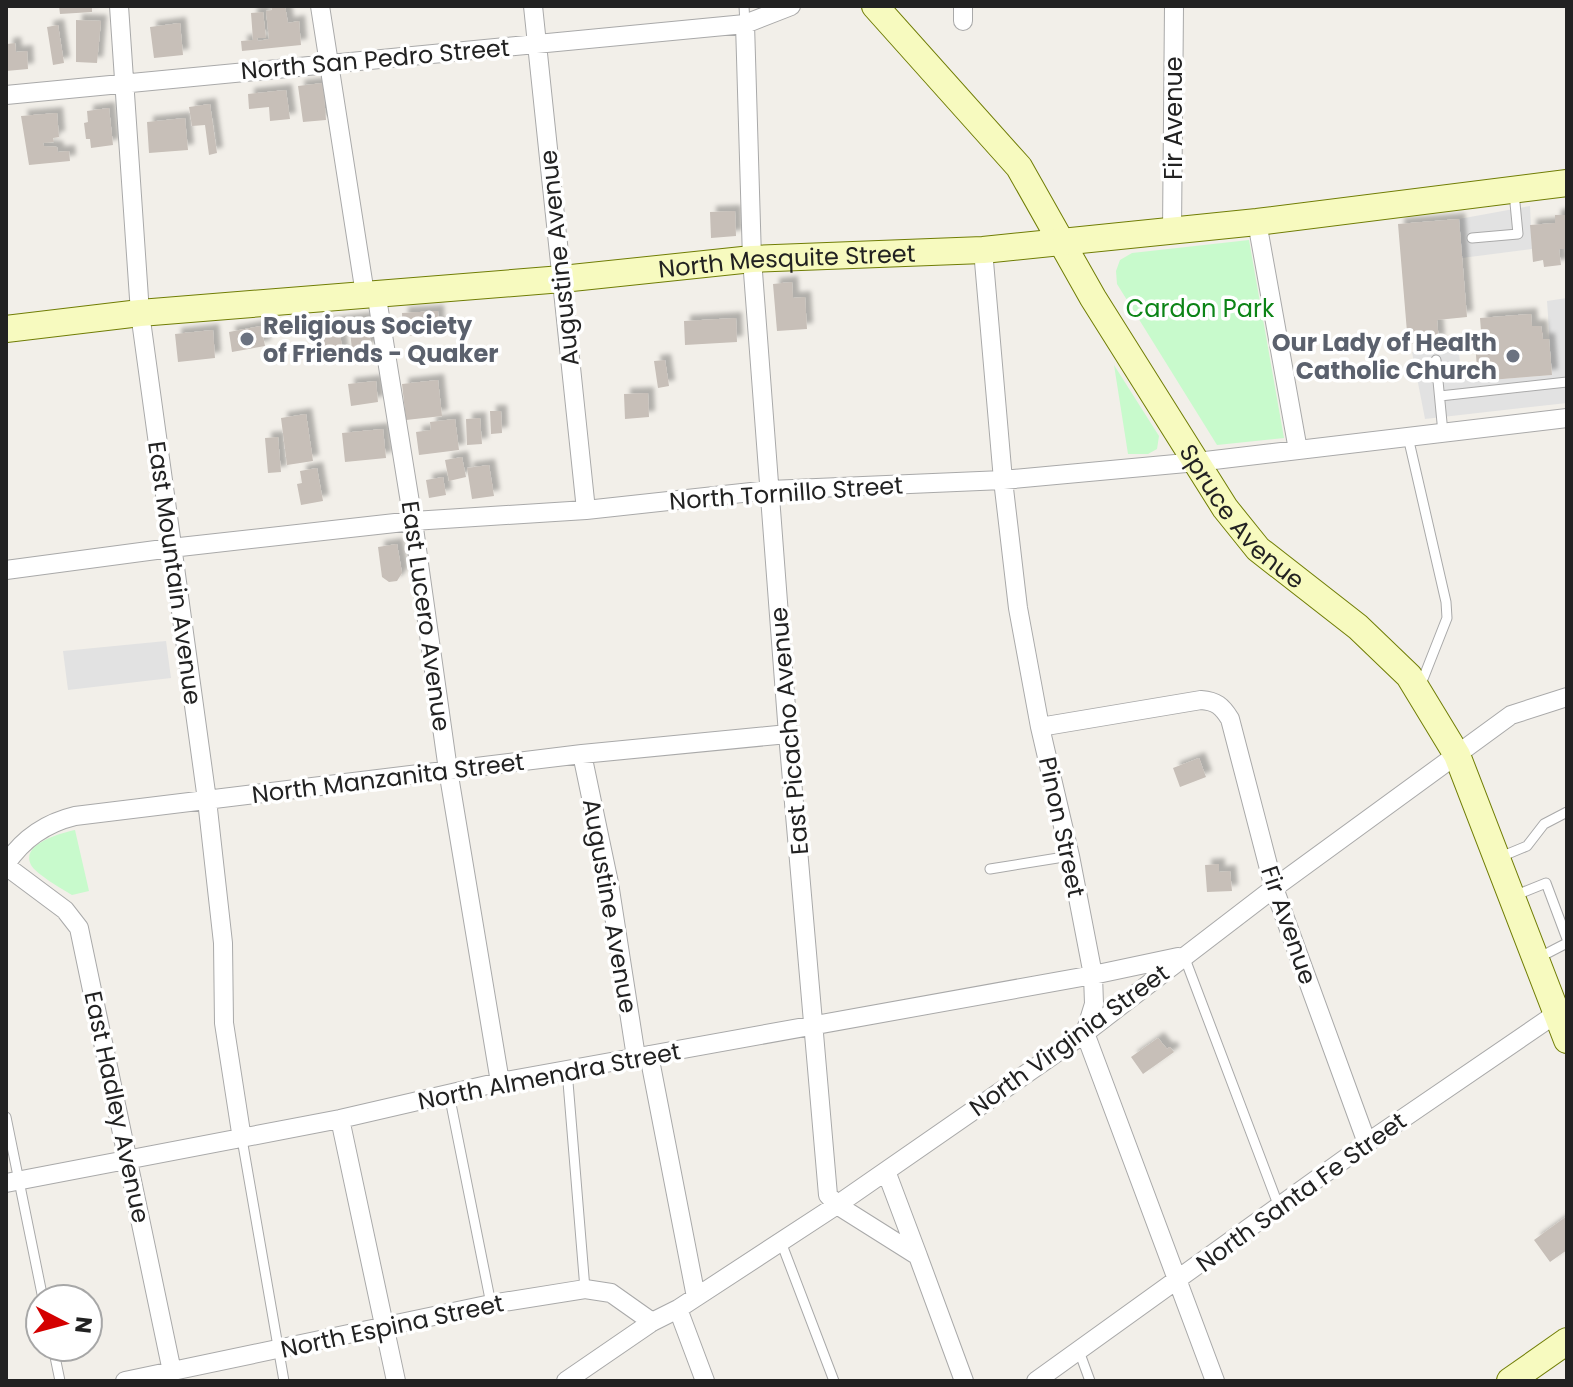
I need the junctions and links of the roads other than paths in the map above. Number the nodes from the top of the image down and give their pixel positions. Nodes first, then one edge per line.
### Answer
1 (119, 6) edge
2 (320, 6) edge
3 (533, 6) edge
4 (791, 6) edge
5 (875, 6) edge
6 (1174, 6) edge
7 (745, 15) edge
8 (536, 44) junction
9 (330, 63) junction
10 (124, 84) junction
11 (6, 95) edge
12 (1567, 183) edge
13 (1514, 189) junction
14 (1257, 222) junction
15 (1172, 231) junction
16 (1472, 238) dead end
17 (1062, 242) junction
18 (983, 250) junction
19 (752, 259) junction
20 (562, 279) junction
21 (370, 293) junction
22 (140, 313) junction
23 (6, 329) edge
24 (1436, 360) dead end
25 (1567, 382) edge
26 (1440, 396) junction
27 (1567, 418) edge
28 (1443, 433) junction
29 (1408, 437) junction
30 (1298, 450) junction
31 (1197, 462) junction
32 (1003, 480) junction
33 (770, 490) junction
34 (586, 510) junction
35 (413, 521) junction
36 (171, 548) junction
37 (6, 570) edge
38 (1418, 691) junction
39 (1567, 697) edge
40 (1040, 727) junction
41 (788, 734) junction
42 (582, 754) junction
43 (1457, 755) junction
44 (448, 770) junction
45 (207, 800) junction
46 (1567, 812) edge
47 (1070, 856) junction
48 (1497, 859) junction
49 (6, 865) edge
50 (990, 869) dead end
51 (1274, 888) junction
52 (1511, 897) junction
53 (1567, 941) edge
54 (1184, 956) junction
55 (1535, 959) junction
56 (1093, 975) junction
57 (1562, 1010) edge
58 (814, 1026) junction
59 (1085, 1033) junction
60 (1567, 1040) edge
61 (642, 1056) junction
62 (567, 1070) junction
63 (500, 1082) junction
64 (449, 1094) junction
65 (6, 1117) edge
66 (340, 1119) junction
67 (242, 1139) junction
68 (1367, 1143) junction
69 (128, 1159) junction
70 (886, 1171) junction
71 (12, 1181) edge
72 (837, 1205) junction
73 (1279, 1207) junction
74 (781, 1242) junction
75 (918, 1256) junction
76 (1178, 1280) junction
77 (39, 1283) edge
78 (585, 1289) junction
79 (696, 1297) junction
80 (491, 1304) junction
81 (678, 1309) junction
82 (652, 1322) junction
83 (383, 1328) junction
84 (1567, 1341) edge
85 (277, 1349) junction
86 (1079, 1351) junction
87 (173, 1376) edge
88 (574, 1379) edge
89 (125, 1381) edge
90 (284, 1381) edge
91 (396, 1381) edge
92 (705, 1381) edge
93 (834, 1381) edge
94 (964, 1381) edge
95 (1036, 1381) edge
96 (1090, 1381) edge
97 (1215, 1381) edge
98 (1510, 1381) edge

1 - 10 street, East Mountain Avenue
2 - 9 street, East Lucero Avenue
3 - 8 street, Augustine Avenue
4 - 7 street
5 - 17 street, Spruce Avenue
6 - 15 street, Fir Avenue
7 - 8 street, North San Pedro Street
7 - 19 street, East Picacho Avenue
8 - 9 street, North San Pedro Street
8 - 20 street, Augustine Avenue
9 - 10 street, North San Pedro Street
9 - 21 street, East Lucero Avenue
10 - 11 street, North San Pedro Street
10 - 22 street, East Mountain Avenue
12 - 13 street, North Mesquite Street
13 - 14 street, North Mesquite Street
13 - 16 lane
14 - 15 street, North Mesquite Street
14 - 30 street
15 - 17 street, North Mesquite Street
17 - 18 street, North Mesquite Street
17 - 31 street, Spruce Avenue
18 - 19 street, North Mesquite Street
18 - 32 street, Pinon Street
19 - 20 street, North Mesquite Street
19 - 33 street, East Picacho Avenue
20 - 21 street, North Mesquite Street
20 - 34 street, Augustine Avenue
21 - 22 street, North Mesquite Street
21 - 35 street, East Lucero Avenue
22 - 23 street, North Mesquite Street
22 - 36 street, East Mountain Avenue
24 - 26 lane
25 - 26 lane
26 - 28 lane
27 - 28 street, North Tornillo Street
28 - 29 street, North Tornillo Street
29 - 30 street, North Tornillo Street
29 - 38 lane
30 - 31 street, North Tornillo Street
31 - 32 street, North Tornillo Street
31 - 38 street, Spruce Avenue
32 - 33 street, North Tornillo Street
32 - 40 street, Pinon Street
33 - 34 street, North Tornillo Street
33 - 41 street, East Picacho Avenue
34 - 35 street, North Tornillo Street
35 - 36 street, North Tornillo Street
35 - 44 street, East Lucero Avenue
36 - 37 street, North Tornillo Street
36 - 45 street, East Mountain Avenue
38 - 43 street, Spruce Avenue
39 - 43 street, North Virginia Street
40 - 47 street, Pinon Street
40 - 51 street, Fir Avenue
41 - 42 street, North Manzanita Street
41 - 58 street, East Picacho Avenue
42 - 44 street, North Manzanita Street
42 - 61 street, Augustine Avenue
43 - 48 street, Spruce Avenue
43 - 51 street, North Virginia Street
44 - 45 street, North Manzanita Street
44 - 63 street, East Lucero Avenue
45 - 49 street, North Manzanita Street
45 - 67 street, East Mountain Avenue
46 - 48 lane
47 - 50 lane
47 - 56 street, Pinon Street
48 - 52 street, Spruce Avenue
49 - 69 street, East Hadley Avenue
51 - 54 street, North Virginia Street
51 - 68 street, Fir Avenue
52 - 53 lane
52 - 55 street, Spruce Avenue
53 - 55 lane
54 - 56 street, North Almendra Street
54 - 59 street, North Virginia Street
54 - 73 lane
55 - 57 street, Spruce Avenue
56 - 58 street, North Almendra Street
56 - 59 street, Pinon Street
57 - 60 street, Spruce Avenue
57 - 68 street, North Santa Fe Street
58 - 61 street, North Almendra Street
58 - 72 street, East Picacho Avenue
59 - 70 street, North Virginia Street
59 - 76 street
61 - 62 street, North Almendra Street
61 - 79 street, Augustine Avenue
62 - 63 street, North Almendra Street
62 - 78 lane
63 - 64 street, North Almendra Street
64 - 66 street, North Almendra Street
64 - 80 lane
65 - 71 lane
66 - 67 street, North Almendra Street
66 - 83 street
67 - 69 street, North Almendra Street
67 - 85 lane
68 - 73 street, North Santa Fe Street
69 - 71 street, North Almendra Street
69 - 87 street, East Hadley Avenue
70 - 72 street, North Virginia Street
70 - 75 street
71 - 77 lane
72 - 74 street, North Virginia Street
72 - 75 street
73 - 76 street, North Santa Fe Street
74 - 79 street, North Virginia Street
74 - 93 lane
75 - 94 street
76 - 86 street, North Santa Fe Street
76 - 97 street
78 - 80 street, North Espina Street
78 - 82 street, North Espina Street
79 - 81 street, North Virginia Street
80 - 83 street, North Espina Street
81 - 82 street, North Virginia Street
81 - 92 street
82 - 88 street, North Virginia Street
83 - 85 street, North Espina Street
83 - 91 street
84 - 98 street
85 - 87 street, North Espina Street
85 - 90 lane
86 - 95 street, North Santa Fe Street
86 - 96 lane
87 - 89 street, North Espina Street

